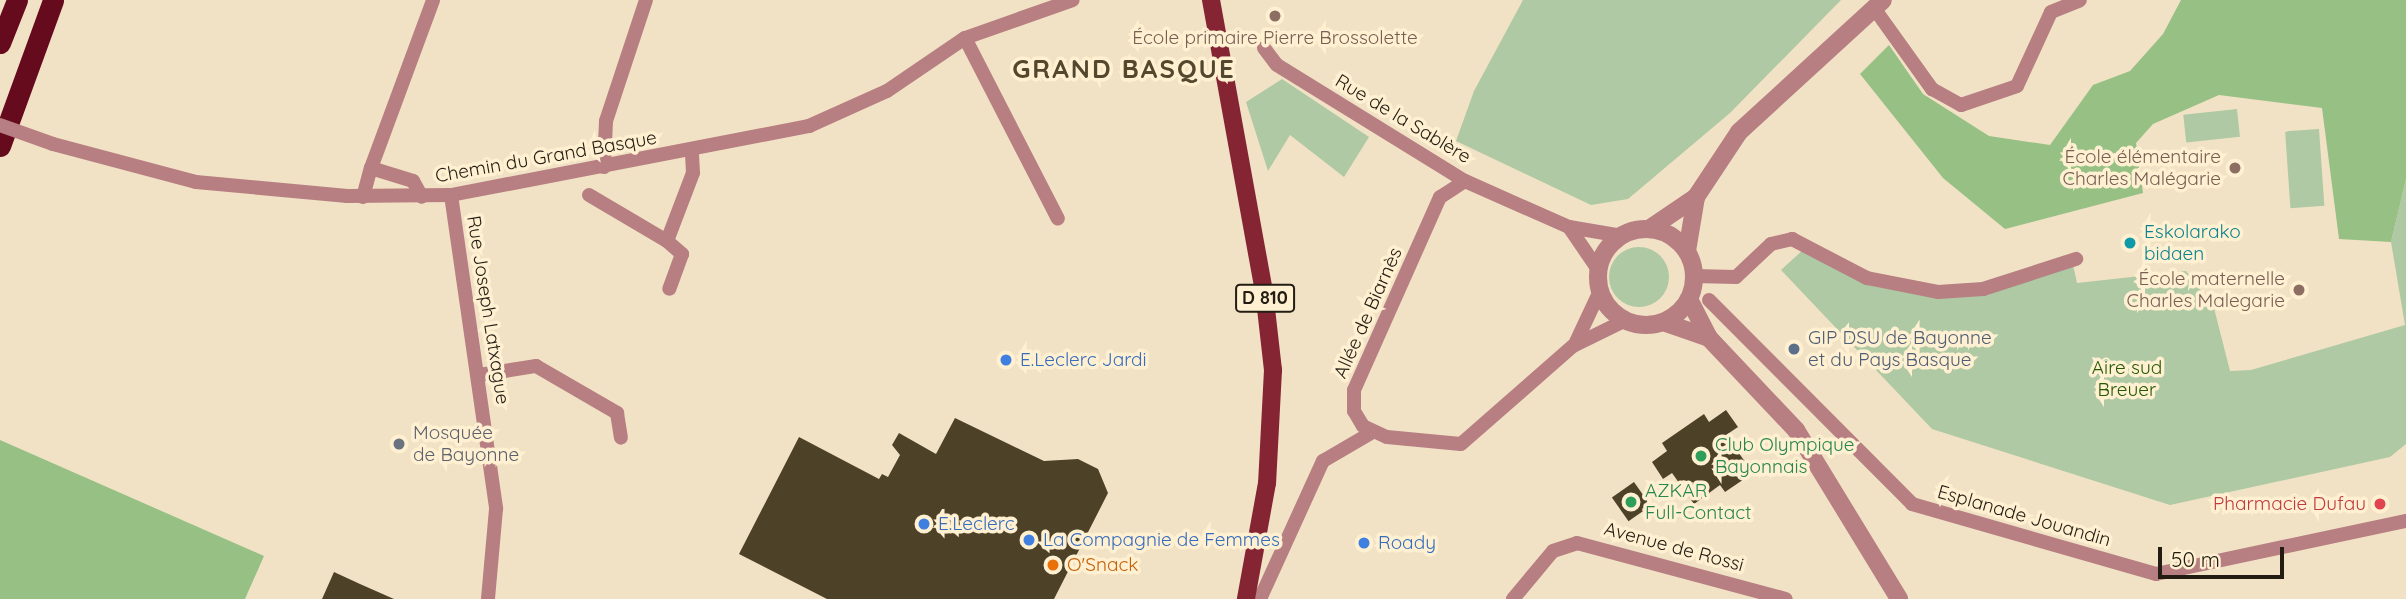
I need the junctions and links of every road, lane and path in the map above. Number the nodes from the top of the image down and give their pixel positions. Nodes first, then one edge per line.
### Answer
1 (17, 0) edge
2 (53, 0) edge
3 (433, 0) edge
4 (646, 0) edge
5 (1073, 0) edge
6 (1211, 0) edge
7 (2080, 0) edge
8 (1878, 4) edge
9 (965, 38) junction
10 (0, 43) edge
11 (1264, 48) dead end
12 (0, 125) edge
13 (0, 146) edge
14 (692, 152) junction
15 (604, 167) junction
16 (370, 168) junction
17 (1465, 181) junction
18 (451, 195) junction
19 (589, 195) dead end
20 (363, 197) junction
21 (422, 197) junction
22 (1696, 197) junction
23 (1058, 219) dead end
24 (1569, 227) junction
25 (1649, 229) junction
26 (1622, 236) junction
27 (667, 241) junction
28 (1687, 251) junction
29 (2076, 259) dead end
30 (1599, 271) junction
31 (1694, 276) junction
32 (669, 289) dead end
33 (1600, 291) junction
34 (1689, 299) junction
35 (1709, 300) dead end
36 (1626, 320) junction
37 (1663, 322) junction
38 (1709, 338) junction
39 (1573, 346) junction
40 (479, 375) junction
41 (1371, 433) junction
42 (621, 438) dead end
43 (2406, 521) edge
44 (488, 599) edge
45 (1246, 599) edge
46 (1260, 599) edge
47 (1513, 599) edge
48 (1786, 599) edge
49 (1899, 599) edge

1 - 10 highway
2 - 13 highway
3 - 16 street
4 - 15 street
5 - 9 street, Chemin du Grand Basque
6 - 45 main road, D 810
7 - 8 street
8 - 22 street
9 - 14 street, Chemin du Grand Basque
9 - 23 street
11 - 17 street, Rue de la Sablère
12 - 20 street, Chemin du Grand Basque, bridge
14 - 15 street, Chemin du Grand Basque
14 - 27 street
15 - 18 street, Chemin du Grand Basque
16 - 20 street
16 - 21 street
17 - 24 street, Rue de la Sablère
17 - 41 street, Allée de Biarnès
18 - 21 street, Chemin du Grand Basque
18 - 40 street, Rue Joseph Latxague
19 - 27 street
20 - 21 street, Chemin du Grand Basque
22 - 25 street
22 - 28 street
24 - 26 street, Rue de la Sablère
24 - 30 street
25 - 26 street
25 - 28 street
26 - 30 street
27 - 32 street
28 - 31 street
29 - 31 street
30 - 33 street
31 - 34 street
33 - 36 street
33 - 39 street
34 - 37 street
34 - 38 street
35 - 43 street, Esplanade Jouandin
36 - 37 street
36 - 39 street
37 - 38 street
38 - 49 street
39 - 41 street
40 - 42 street
40 - 44 street, Rue Joseph Latxague
41 - 46 street
47 - 48 street, Avenue de Rossi

